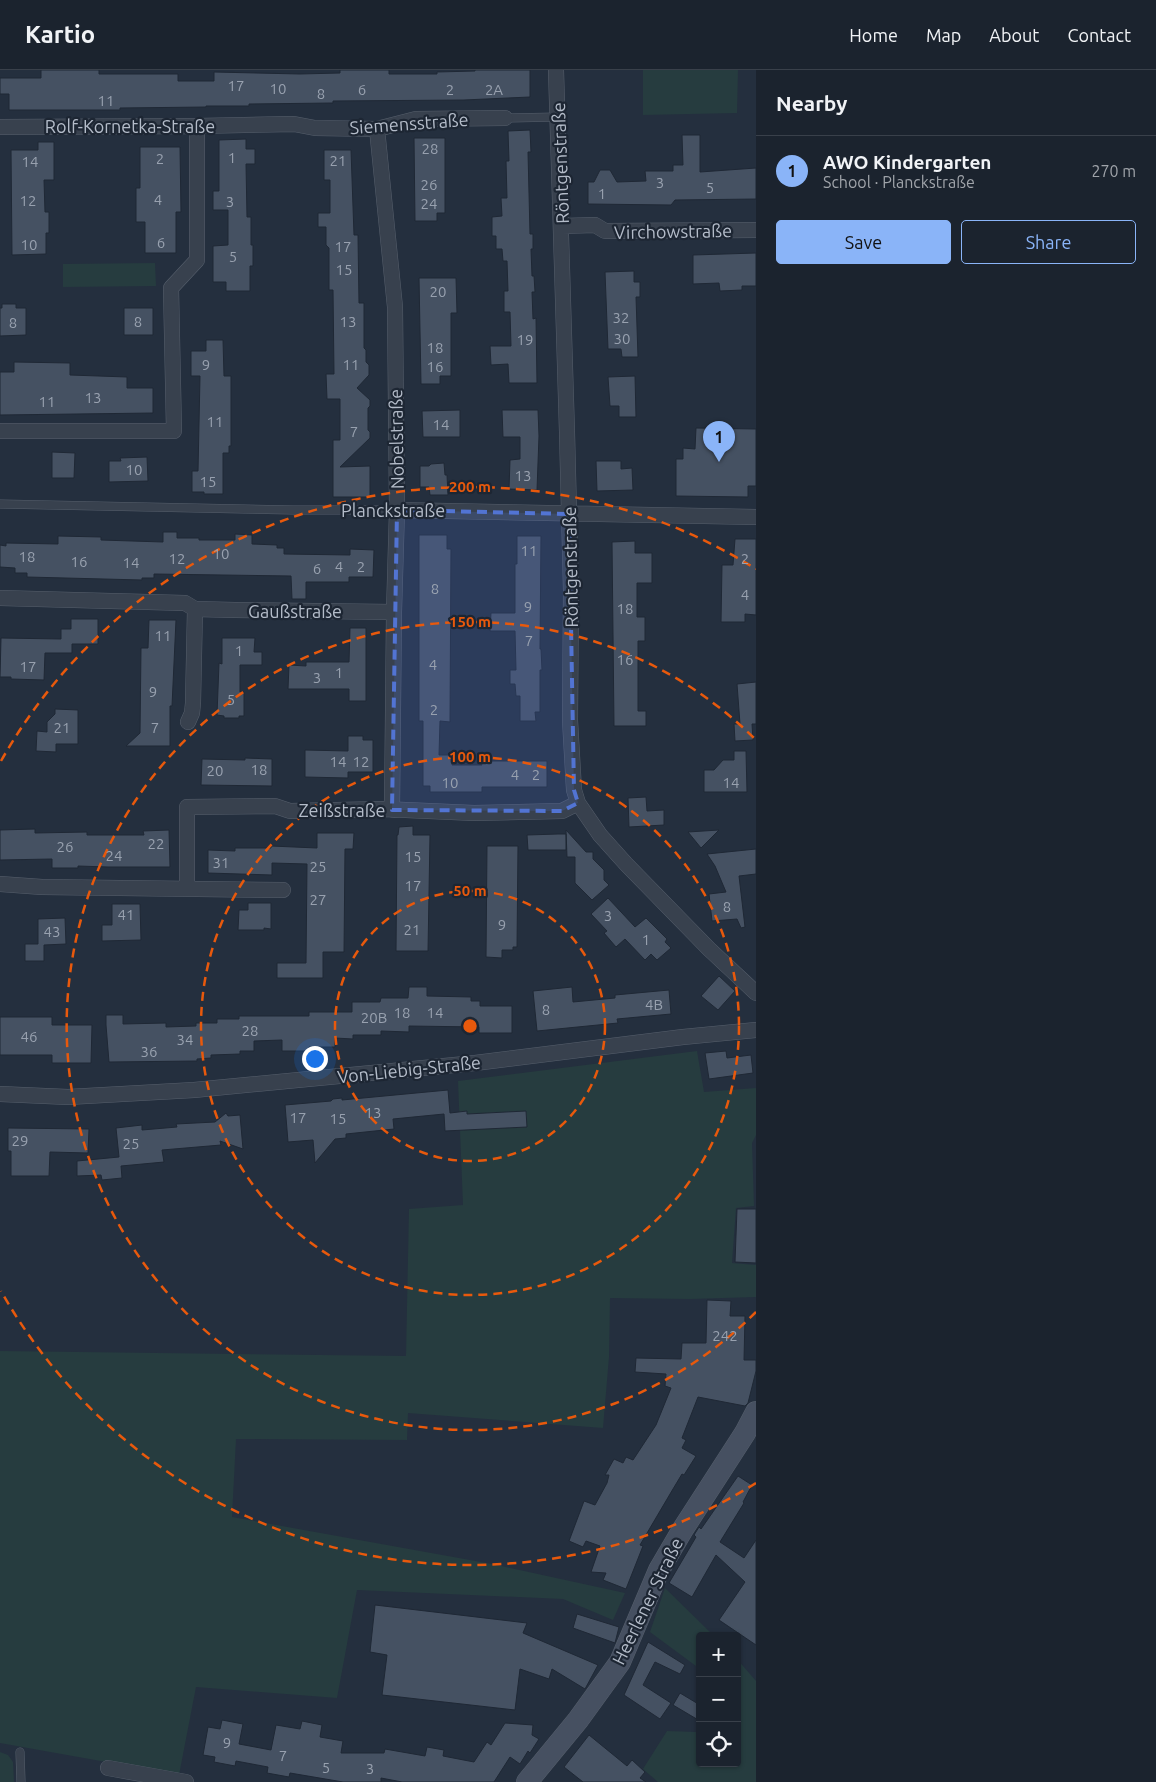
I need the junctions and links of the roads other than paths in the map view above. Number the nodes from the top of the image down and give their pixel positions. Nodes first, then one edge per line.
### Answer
1 (556, 70) edge
2 (559, 117) junction
3 (505, 118) joint
4 (260, 125) joint
5 (197, 126) junction
6 (0, 127) edge
7 (377, 129) junction
8 (562, 226) junction
9 (756, 230) edge
10 (0, 431) edge
11 (0, 504) edge
12 (397, 510) junction
13 (569, 514) junction
14 (756, 517) edge
15 (0, 598) edge
16 (195, 609) junction
17 (394, 612) junction
18 (188, 722) dead end
19 (578, 803) junction
20 (392, 810) junction
21 (0, 884) edge
22 (187, 889) junction
23 (283, 890) dead end
24 (756, 993) edge
25 (756, 1030) edge
26 (0, 1094) edge
27 (756, 1412) edge
28 (20, 1752) dead end
29 (108, 1768) dead end
30 (22, 1782) edge
31 (186, 1782) edge
32 (527, 1782) edge

1 - 2 street, Röntgenstraße
2 - 3 lane, Siemensstraße
2 - 8 street, Röntgenstraße
3 - 7 street, Siemensstraße
4 - 5 street, Rolf-Kornetka-Straße
4 - 7 street, Siemensstraße
5 - 6 street, Rolf-Kornetka-Straße
5 - 10 street
7 - 12 street, Nobelstraße
8 - 9 street, Virchowstraße
8 - 13 street, Röntgenstraße
11 - 12 lane, Planckstraße
12 - 13 street, Planckstraße
12 - 17 street, Nobelstraße
13 - 14 street, Planckstraße
13 - 19 street, Röntgenstraße
15 - 16 street, Gaußstraße
16 - 17 street, Gaußstraße
16 - 18 street
17 - 20 street, Nobelstraße
19 - 20 street, Zeißstraße
19 - 24 street, Röntgenstraße
20 - 22 street, Zeißstraße
21 - 22 street
22 - 23 street
25 - 26 street, Von-Liebig-Straße
27 - 32 main road, Heerlener Straße
28 - 30 lane
29 - 31 street

